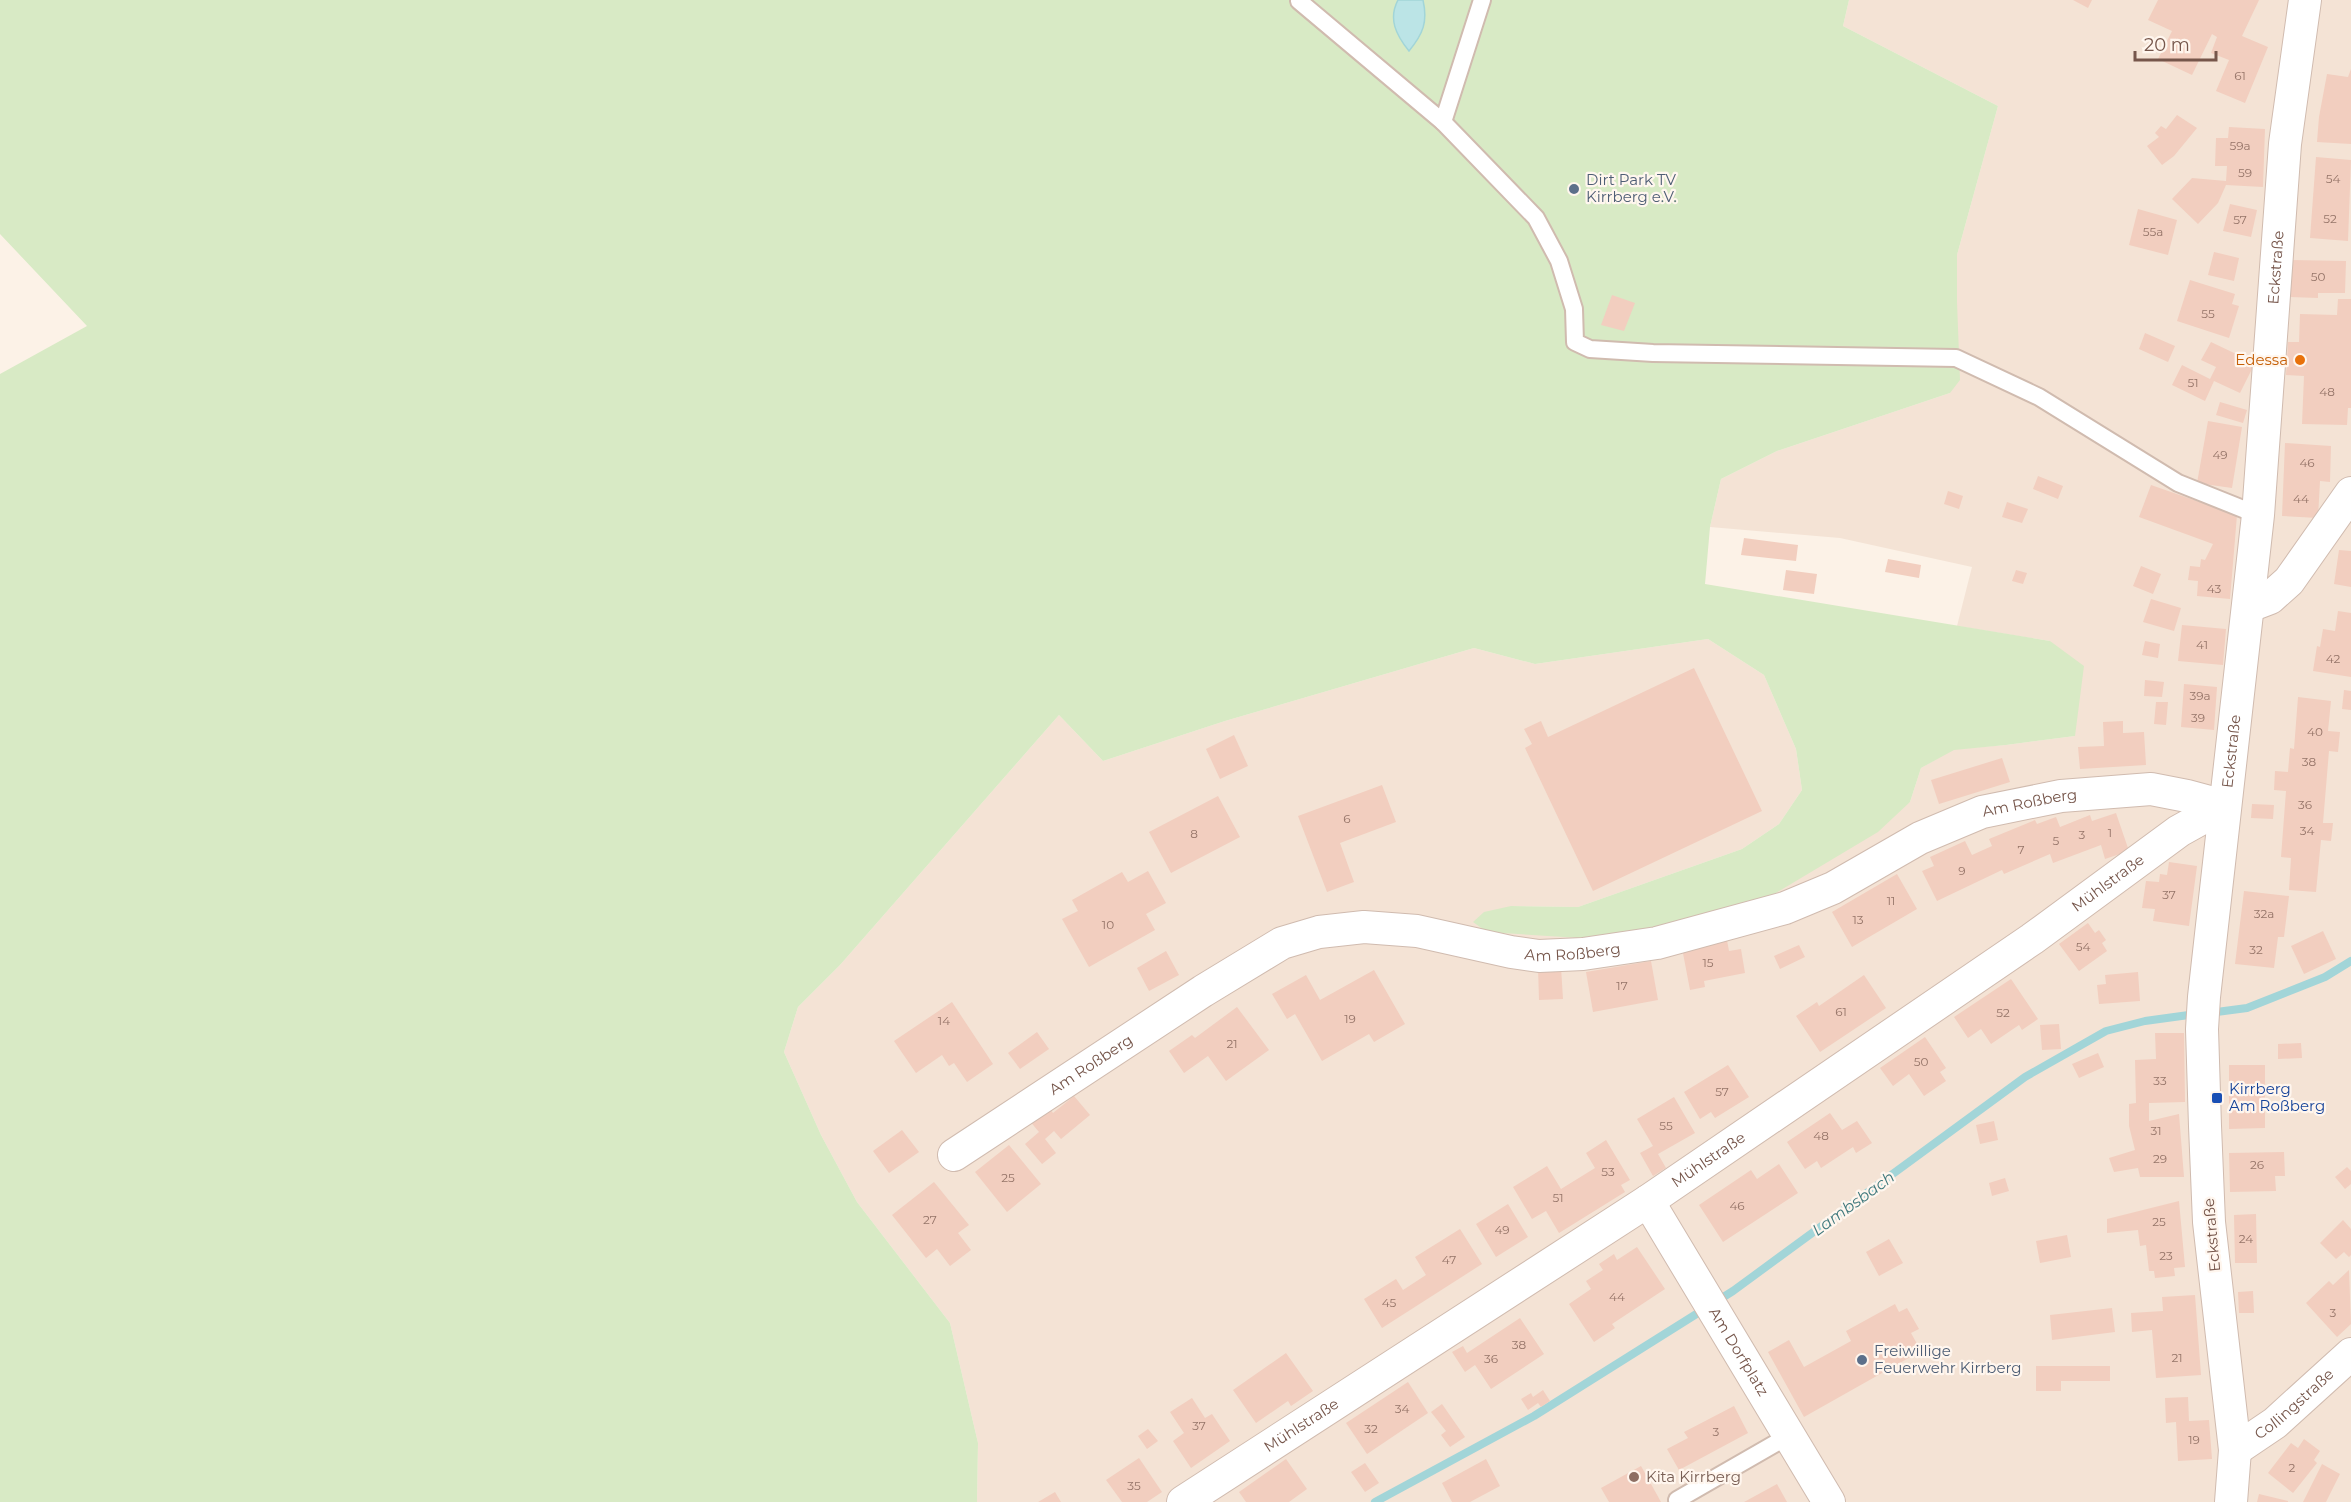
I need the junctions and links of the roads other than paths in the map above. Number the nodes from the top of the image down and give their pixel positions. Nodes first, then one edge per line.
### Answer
1 (1482, 0) edge
2 (2305, 0) edge
3 (1299, 1) edge
4 (1443, 122) junction
5 (2351, 493) edge
6 (2258, 515) junction
7 (2249, 606) junction
8 (2224, 806) junction
9 (954, 1155) dead end
10 (1647, 1201) junction
11 (2351, 1354) edge
12 (1790, 1435) junction
13 (2235, 1449) junction
14 (1677, 1500) dead end
15 (1184, 1502) edge
16 (1829, 1502) edge
17 (2231, 1502) edge

1 - 4 lane
2 - 6 street, Eckstraße
3 - 4 lane
4 - 6 lane
5 - 7 street
6 - 7 street, Eckstraße
7 - 8 street, Eckstraße
8 - 9 street, Am Roßberg
8 - 10 street, Mühlstraße
8 - 13 street, Eckstraße
10 - 12 street, Am Dorfplatz
10 - 15 street, Mühlstraße
11 - 13 street, Collingstraße
12 - 14 lane
12 - 16 street, Am Dorfplatz
13 - 17 street, Eckstraße

